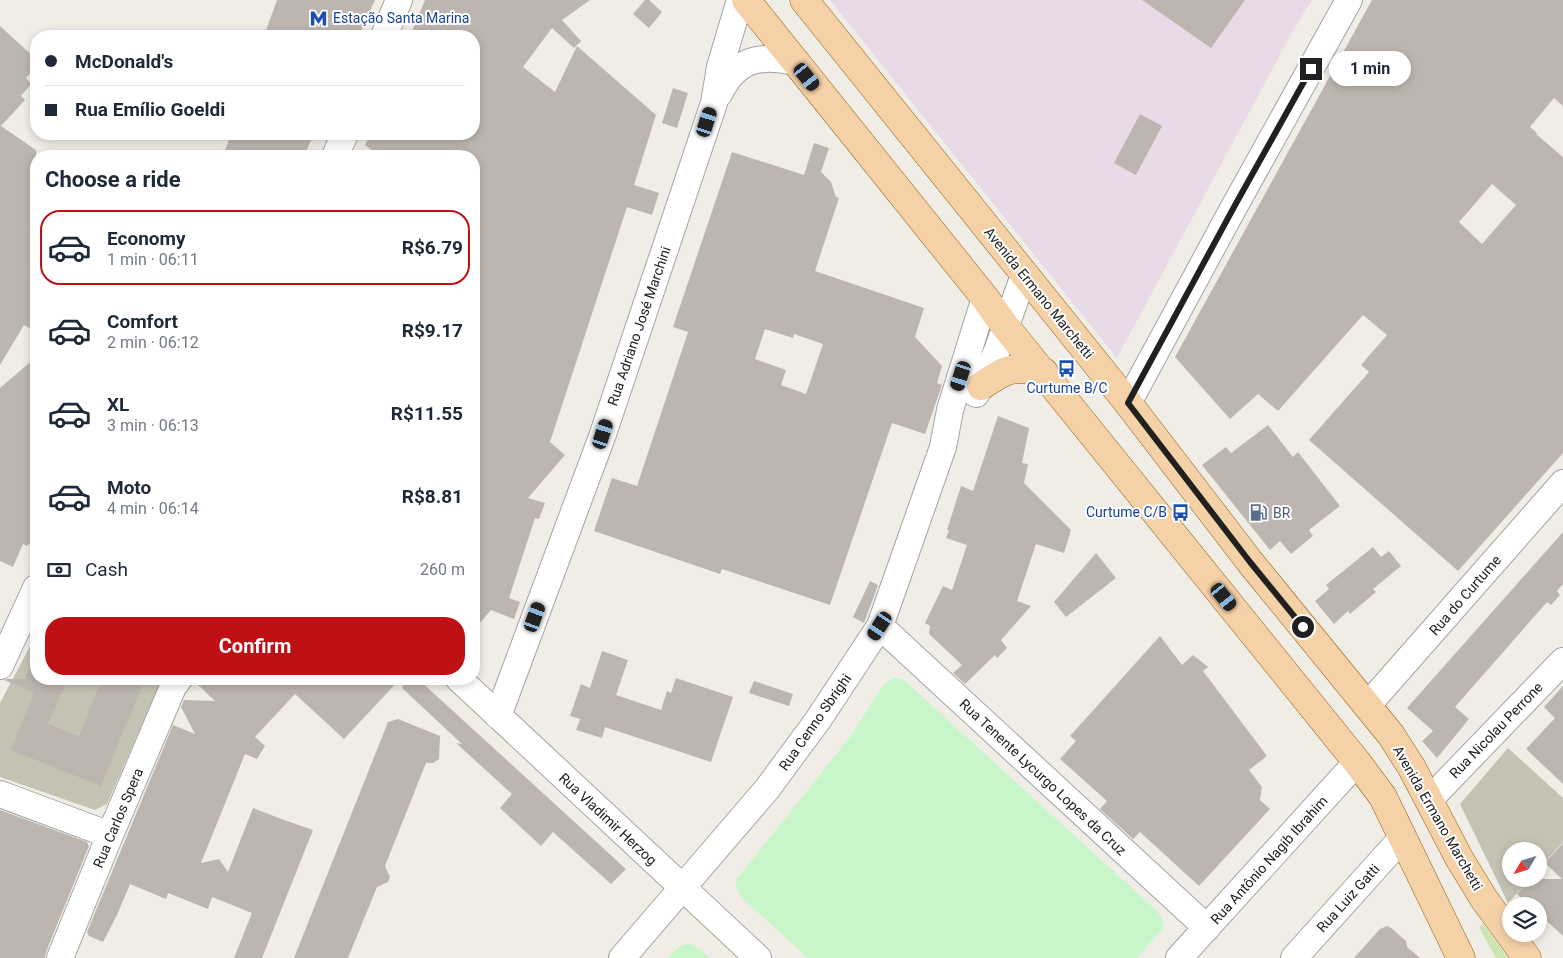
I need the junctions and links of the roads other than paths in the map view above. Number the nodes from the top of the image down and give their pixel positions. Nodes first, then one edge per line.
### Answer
1 (399, 0) edge
2 (740, 0) edge
3 (746, 0) edge
4 (804, 0) edge
5 (1349, 0) edge
6 (386, 30) edge
7 (795, 62) junction
8 (714, 103) junction
9 (1024, 274) junction
10 (985, 298) junction
11 (1005, 326) junction
12 (1044, 372) junction
13 (981, 386) junction
14 (1128, 403) junction
15 (943, 448) junction
16 (1563, 483) edge
17 (30, 601) edge
18 (880, 626) junction
19 (1563, 661) edge
20 (0, 666) edge
21 (175, 685) edge
22 (465, 685) edge
23 (1367, 706) junction
24 (498, 716) junction
25 (1358, 762) junction
26 (0, 794) edge
27 (1429, 800) junction
28 (110, 835) junction
29 (1402, 838) junction
30 (682, 887) junction
31 (1207, 928) junction
32 (60, 958) edge
33 (622, 958) edge
34 (758, 958) edge
35 (1179, 958) edge
36 (1294, 958) edge
37 (1461, 958) edge
38 (1527, 958) edge

1 - 6 street
2 - 8 street, Rua Adriano José Marchini
3 - 7 main road
4 - 9 main road, Avenida Ermano Marchetti
5 - 14 street
7 - 8 street, Rua Adriano José Marchini
7 - 10 main road
8 - 24 street, Rua Adriano José Marchini
9 - 11 street, Rua Cenno Sbrighi
9 - 14 main road, Avenida Ermano Marchetti
10 - 11 main road
10 - 15 street, Rua Cenno Sbrighi
11 - 12 main road
11 - 13 street, Rua Cenno Sbrighi
12 - 13 main road
12 - 25 main road
13 - 15 street, Rua Cenno Sbrighi
14 - 23 main road, Avenida Ermano Marchetti
15 - 18 street, Rua Cenno Sbrighi
16 - 23 street, Rua do Curtume
17 - 20 street
18 - 30 street, Rua Cenno Sbrighi
18 - 31 street, Rua Tenente Lycurgo Lopes da Cruz
19 - 27 street, Rua Nicolau Perrone
21 - 28 street, Rua Carlos Spera
22 - 24 street, Rua Vladimir Herzog
23 - 27 main road, Avenida Ermano Marchetti
24 - 30 street, Rua Vladimir Herzog
25 - 29 main road
25 - 31 street, Rua Antônio Nagib Ibrahim
26 - 28 street
27 - 38 main road, Avenida Ermano Marchetti
28 - 32 street, Rua Carlos Spera
29 - 36 street, Rua Luiz Gatti
29 - 37 main road
30 - 33 street, Rua Cenno Sbrighi
30 - 34 street, Rua Vladimir Herzog
31 - 35 street, Rua Antônio Nagib Ibrahim

